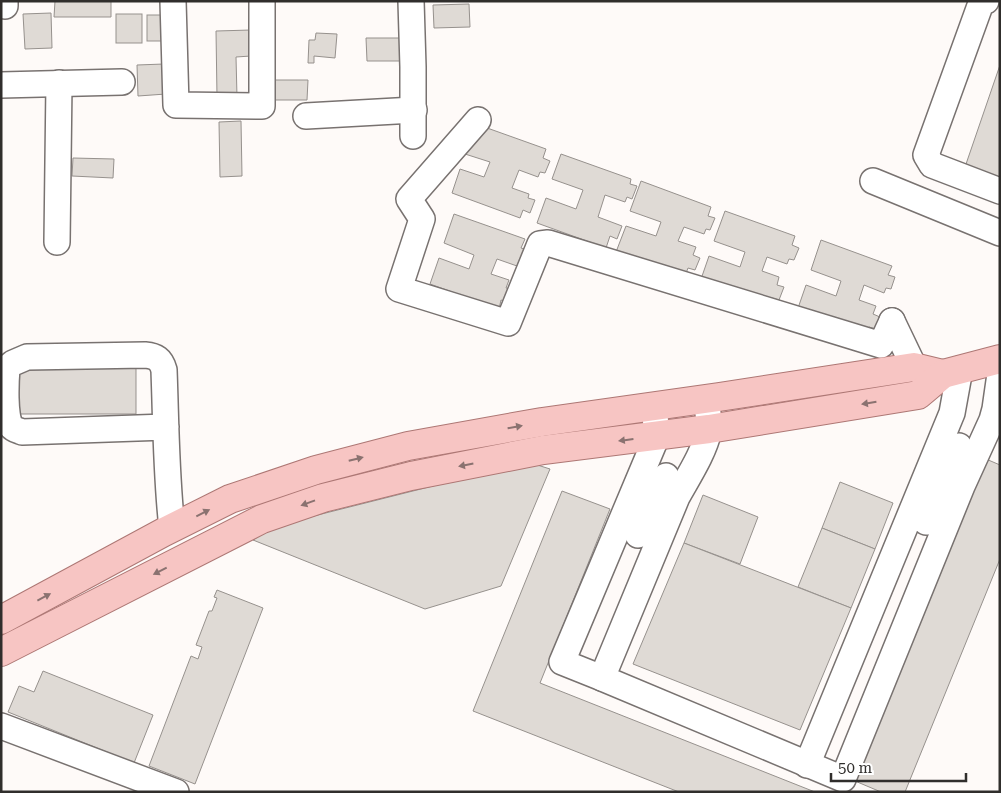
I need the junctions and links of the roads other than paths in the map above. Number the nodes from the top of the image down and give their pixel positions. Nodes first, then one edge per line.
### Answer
1 (173, 1) edge
2 (262, 1) edge
3 (411, 1) edge
4 (986, 1) edge
5 (122, 82) dead end
6 (59, 83) junction
7 (1, 85) edge
8 (414, 110) junction
9 (306, 116) dead end
10 (478, 120) dead end
11 (413, 136) dead end
12 (873, 181) dead end
13 (1000, 191) edge
14 (1000, 233) edge
15 (57, 242) dead end
16 (1000, 359) edge
17 (914, 367) junction
18 (951, 372) junction
19 (1000, 374) edge
20 (706, 399) junction
21 (654, 406) junction
22 (166, 427) junction
23 (709, 429) junction
24 (657, 436) junction
25 (959, 446) junction
26 (664, 475) junction
27 (926, 522) dead end
28 (168, 530) junction
29 (638, 535) dead end
30 (185, 558) junction
31 (1, 620) edge
32 (1, 652) edge
33 (602, 678) junction
34 (1, 726) edge
35 (807, 765) junction
36 (176, 792) edge

1 - 2 street
3 - 8 street
4 - 13 street
5 - 6 street
6 - 7 street
6 - 15 street
8 - 9 street
8 - 11 street
10 - 17 street
12 - 14 street
16 - 18 main road
17 - 18 main road
17 - 20 main road
18 -> 23 main road
18 - 25 street
19 - 25 street
20 - 21 main road
20 - 23 street
21 - 24 street
28 -> 21 main road
22 - 22 street
22 - 28 street
23 - 24 main road
23 - 26 street
24 - 26 street
24 -> 30 main road
25 - 27 street
25 - 35 street
25 - 35 street
26 - 29 street
26 - 33 street
26 - 33 street
28 - 30 main road
31 -> 28 main road
30 -> 32 main road
33 - 35 street
34 - 36 street

